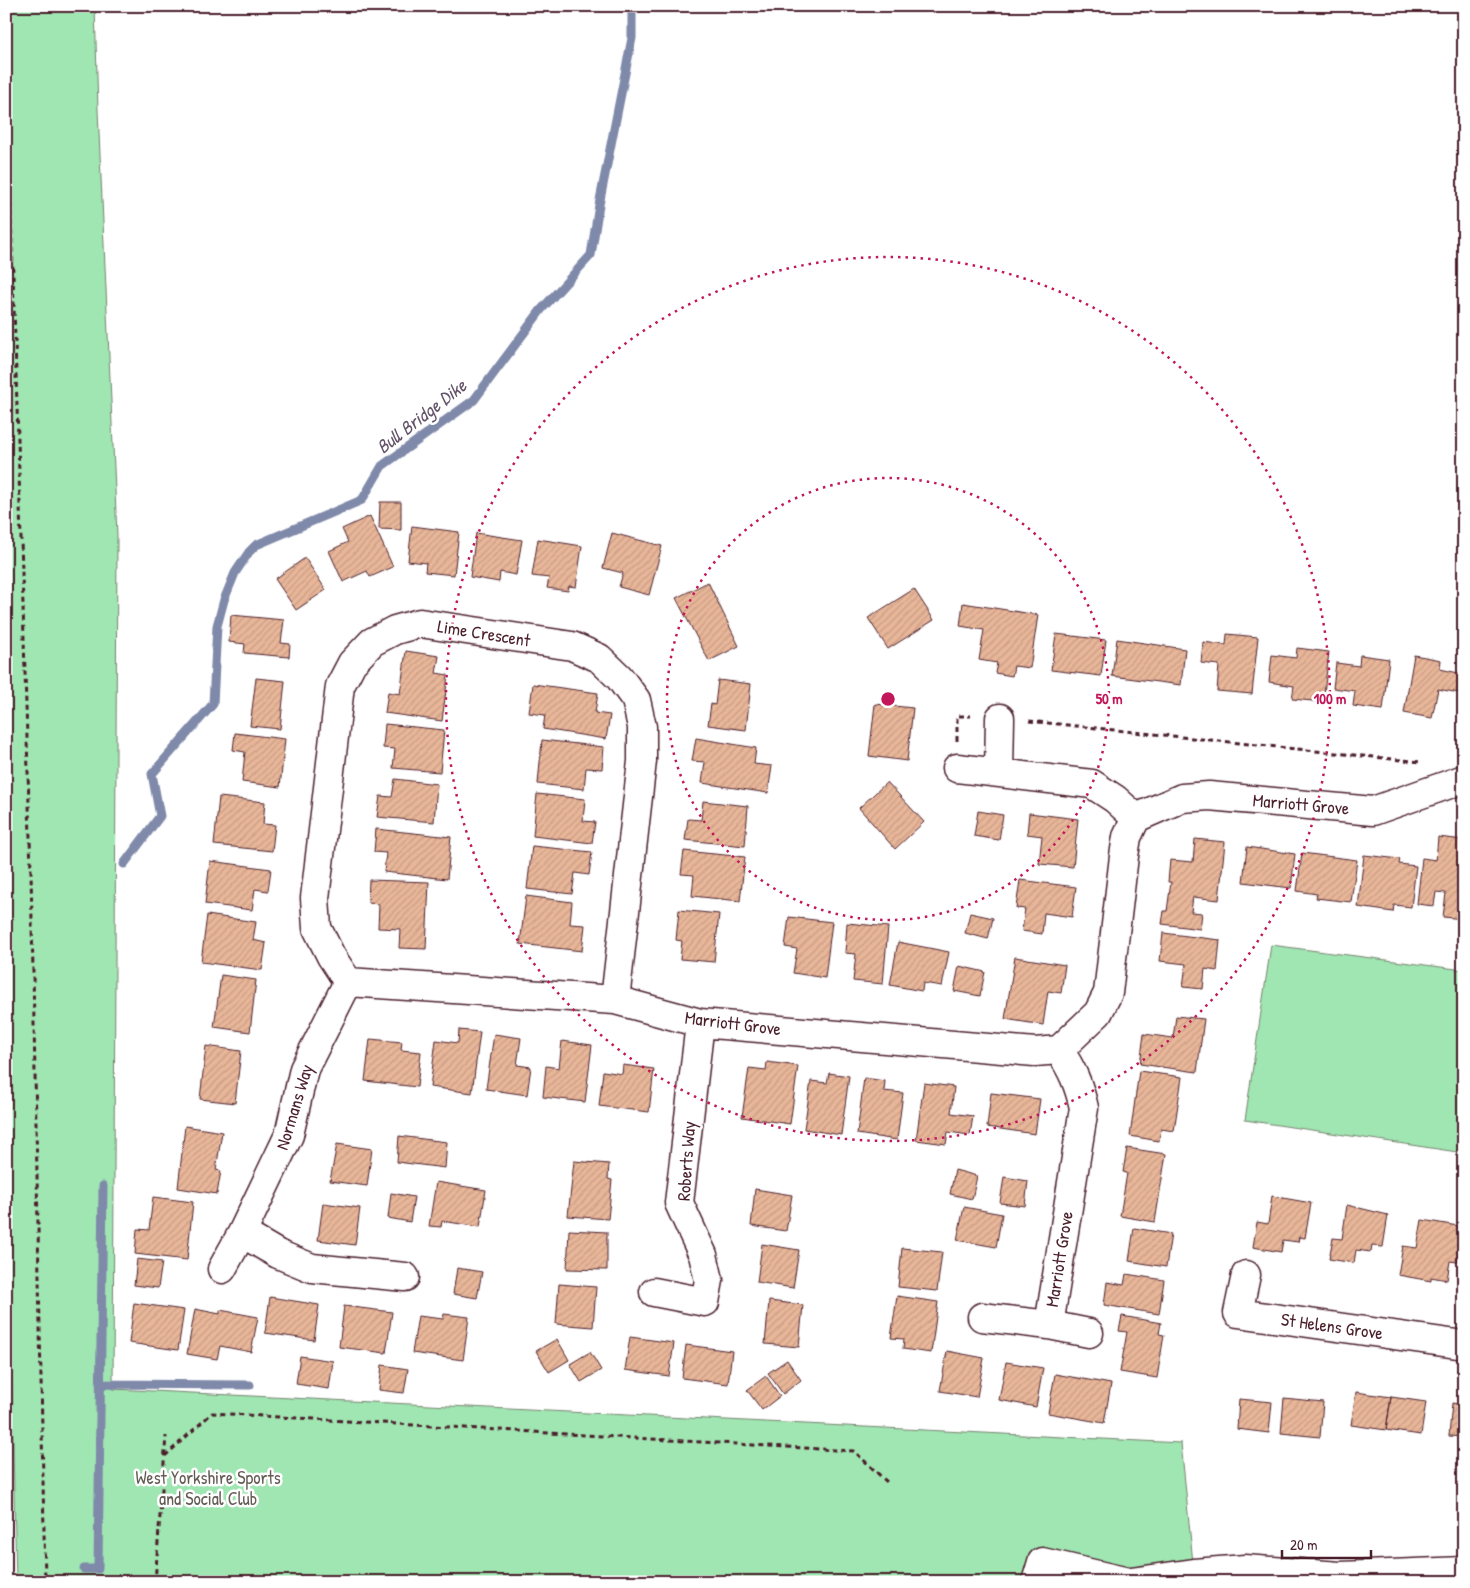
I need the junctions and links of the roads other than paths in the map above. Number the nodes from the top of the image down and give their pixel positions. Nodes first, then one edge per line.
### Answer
1 (1000, 718) road end
2 (956, 768) road end
3 (999, 773) junction
4 (1464, 779) edge
5 (1136, 818) junction
6 (348, 982) junction
7 (615, 1000) junction
8 (700, 1023) junction
9 (1059, 1050) junction
10 (242, 1233) junction
11 (222, 1269) dead end
12 (1246, 1275) dead end
13 (405, 1277) dead end
14 (654, 1292) dead end
15 (982, 1317) dead end
16 (1049, 1325) junction
17 (1089, 1333) dead end
18 (1464, 1344) edge
19 (1464, 1571) edge
20 (1036, 1582) edge
21 (1130, 1582) edge

1 - 3 street
2 - 3 street
3 - 5 street
4 - 5 street, Marriott Grove
5 - 9 street
6 - 7 street, Marriott Grove
6 - 7 street, Lime Crescent
6 - 10 street, Normans Way
7 - 8 street, Marriott Grove
8 - 9 street, Marriott Grove
8 - 14 street, Roberts Way
9 - 16 street, Marriott Grove
10 - 11 street, Normans Way
10 - 13 street
12 - 18 street, St Helens Grove
15 - 16 street, Marriott Grove
16 - 17 street, Marriott Grove
19 - 21 street
20 - 21 street

